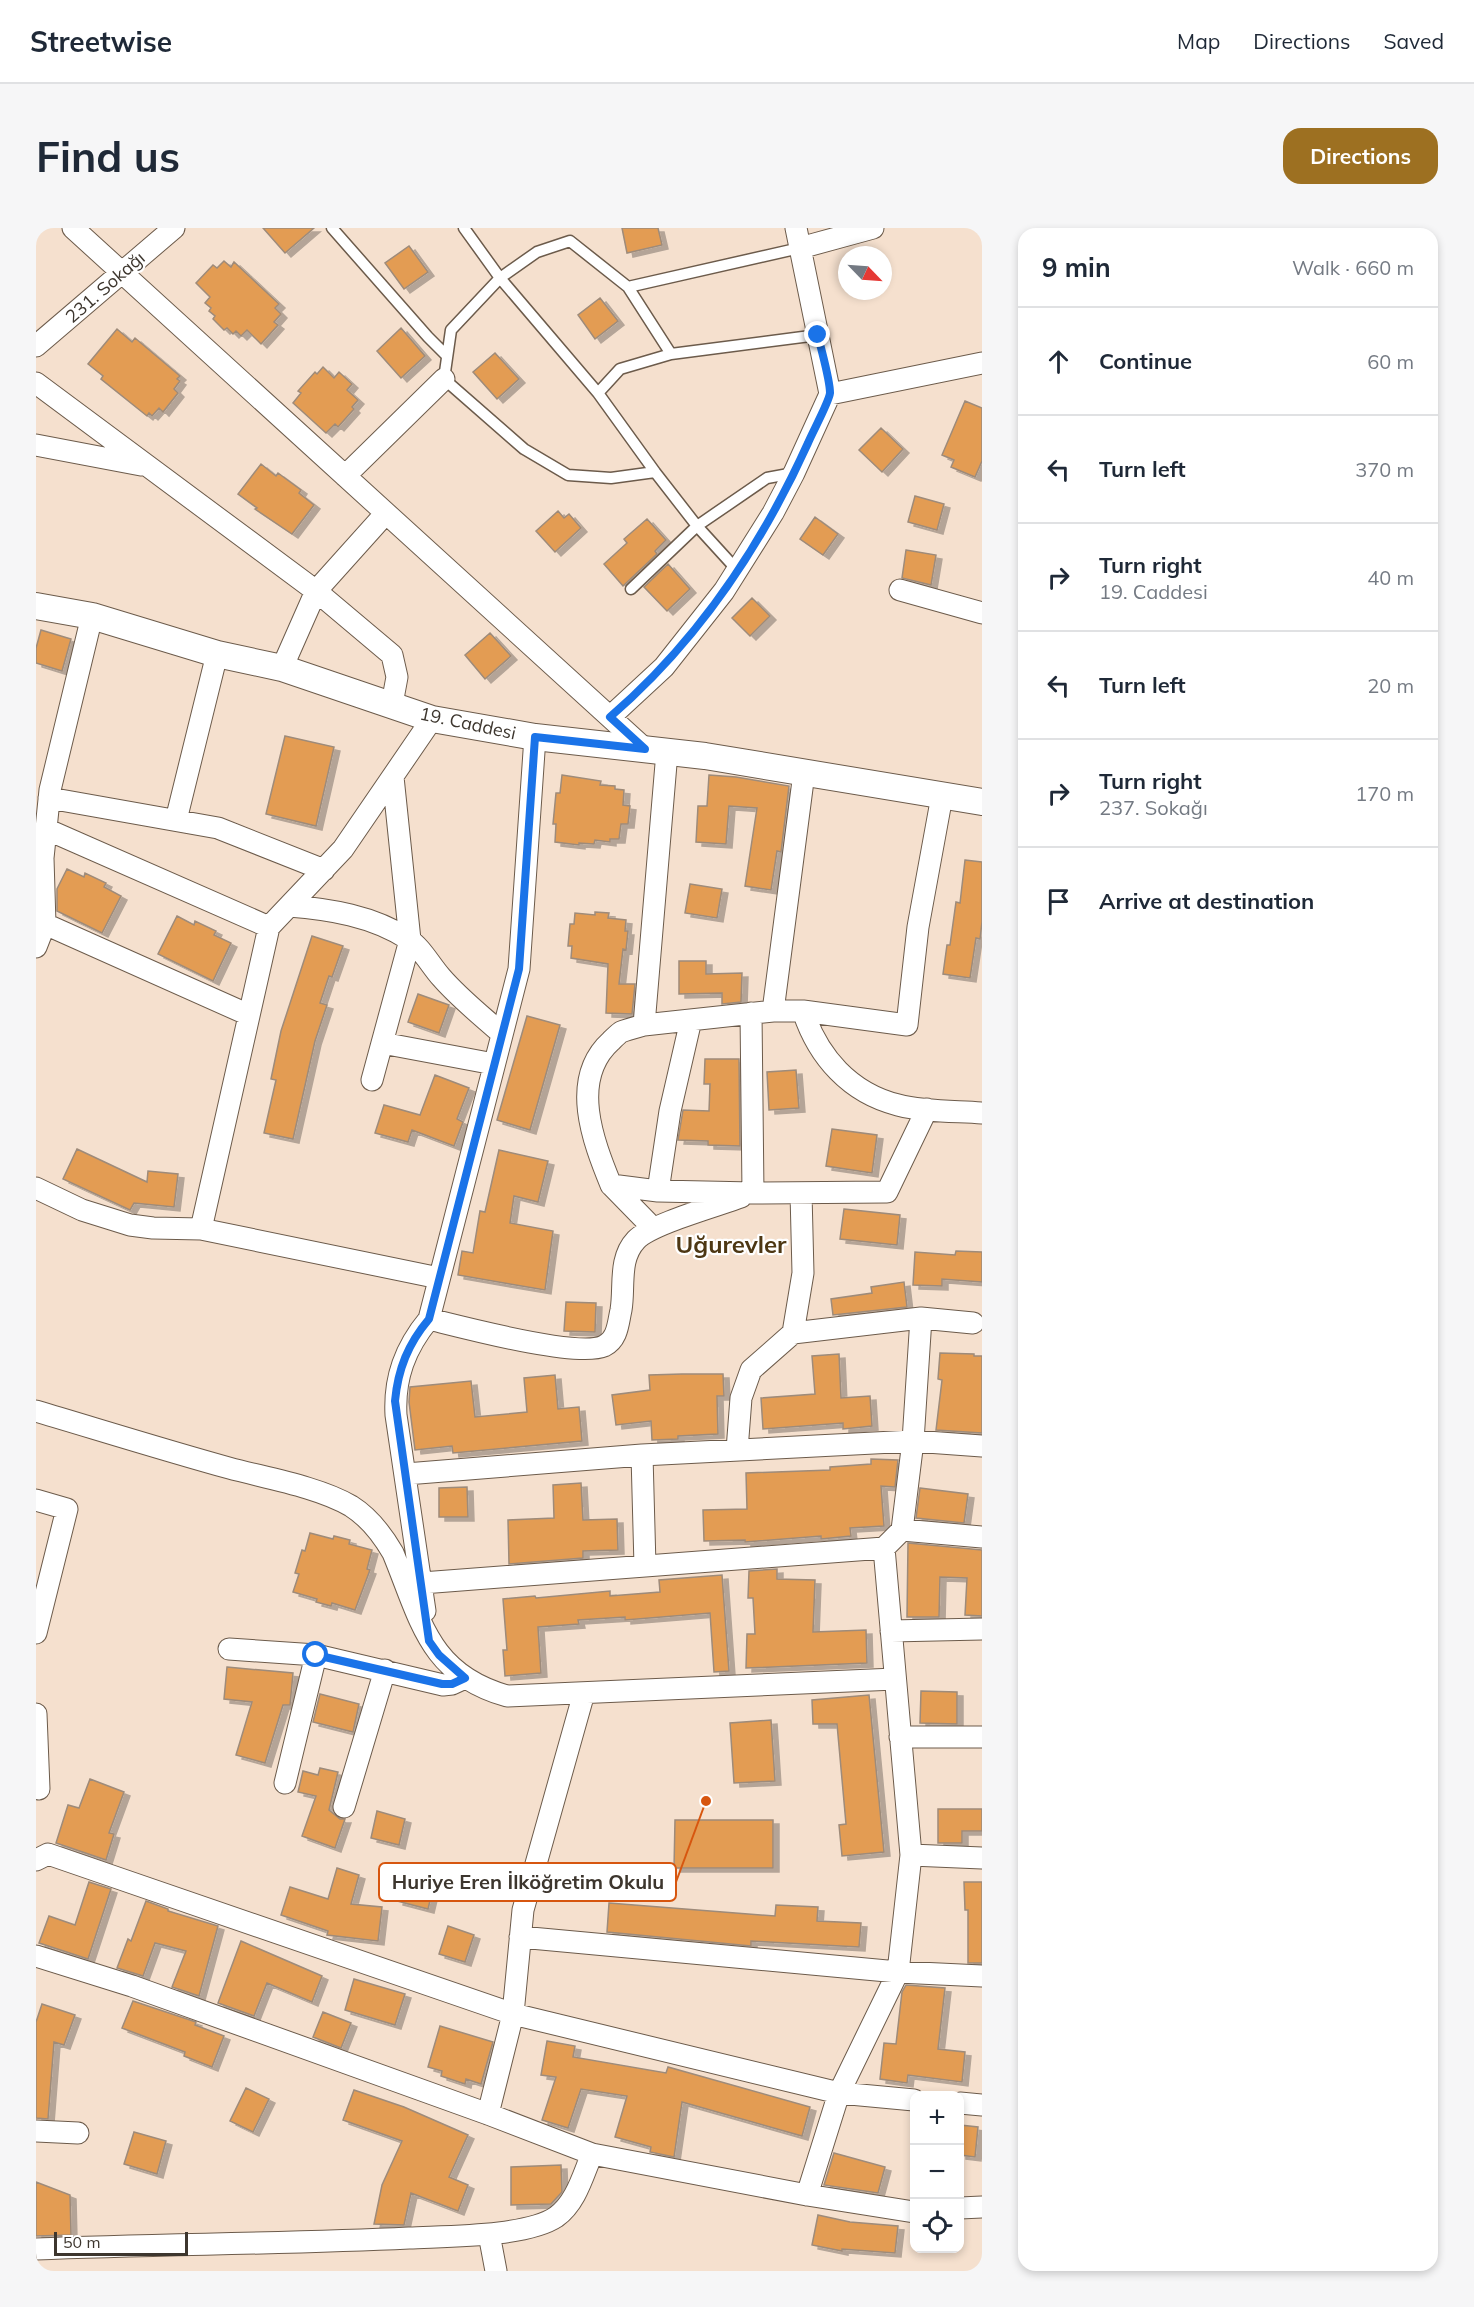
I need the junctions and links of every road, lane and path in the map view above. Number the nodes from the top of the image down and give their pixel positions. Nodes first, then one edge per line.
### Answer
1 (73, 228) edge
2 (174, 228) edge
3 (333, 228) edge
4 (464, 228) edge
5 (873, 228) edge
6 (798, 238) edge
7 (121, 272) junction
8 (500, 278) junction
9 (628, 287) junction
10 (818, 335) junction
11 (36, 346) edge
12 (671, 354) junction
13 (447, 356) junction
14 (982, 363) edge
15 (444, 379) junction
16 (36, 383) edge
17 (598, 393) junction
18 (830, 394) junction
19 (36, 445) edge
20 (147, 466) junction
21 (655, 472) junction
22 (794, 473) junction
23 (345, 476) junction
24 (386, 513) junction
25 (697, 526) junction
26 (738, 572) junction
27 (630, 589) dead end
28 (900, 590) dead end
29 (316, 591) junction
30 (36, 606) edge
31 (982, 613) edge
32 (92, 616) junction
33 (217, 654) junction
34 (282, 668) junction
35 (392, 704) junction
36 (610, 717) junction
37 (432, 719) junction
38 (535, 737) junction
39 (656, 751) junction
40 (804, 773) junction
41 (393, 777) junction
42 (942, 796) junction
43 (49, 798) junction
44 (982, 802) edge
45 (176, 820) junction
46 (46, 829) junction
47 (39, 859) edge
48 (324, 870) junction
49 (289, 906) junction
50 (45, 924) junction
51 (269, 927) junction
52 (410, 940) junction
53 (36, 947) edge
54 (773, 1011) junction
55 (803, 1011) junction
56 (751, 1013) junction
57 (249, 1015) junction
58 (691, 1020) junction
59 (644, 1025) junction
60 (502, 1034) junction
61 (382, 1043) junction
62 (494, 1064) junction
63 (372, 1080) dead end
64 (927, 1109) junction
65 (982, 1113) edge
66 (611, 1185) junction
67 (36, 1188) edge
68 (658, 1191) junction
69 (753, 1193) junction
70 (801, 1193) junction
71 (653, 1228) junction
72 (201, 1229) junction
73 (439, 1278) junction
74 (921, 1318) junction
75 (429, 1319) junction
76 (974, 1323) dead end
77 (793, 1333) junction
78 (36, 1411) edge
79 (913, 1441) junction
80 (982, 1446) edge
81 (736, 1450) junction
82 (642, 1455) junction
83 (406, 1474) junction
84 (36, 1500) edge
85 (902, 1530) junction
86 (982, 1537) edge
87 (884, 1548) junction
88 (645, 1566) junction
89 (422, 1583) junction
90 (37, 1626) edge
91 (982, 1629) edge
92 (891, 1631) junction
93 (429, 1641) junction
94 (229, 1648) dead end
95 (316, 1655) junction
96 (385, 1670) junction
97 (465, 1678) junction
98 (896, 1679) junction
99 (584, 1693) junction
100 (36, 1714) edge
101 (900, 1737) junction
102 (982, 1737) edge
103 (285, 1783) dead end
104 (39, 1789) dead end
105 (344, 1808) dead end
106 (911, 1856) junction
107 (982, 1858) edge
108 (36, 1860) edge
109 (520, 1937) junction
110 (36, 1956) edge
111 (898, 1972) junction
112 (982, 1976) edge
113 (513, 2014) junction
114 (839, 2093) junction
115 (910, 2100) edge
116 (964, 2103) edge
117 (982, 2105) edge
118 (488, 2114) junction
119 (36, 2131) edge
120 (78, 2133) dead end
121 (592, 2154) junction
122 (807, 2195) junction
123 (982, 2207) edge
124 (964, 2208) edge
125 (910, 2211) edge
126 (489, 2234) junction
127 (36, 2249) edge
128 (496, 2271) edge

1 - 7 street
2 - 7 street, 231. Sokağı
3 - 13 lane
4 - 8 lane
5 - 6 street
6 - 9 lane
6 - 10 street
7 - 11 street, 231. Sokağı
7 - 23 street
8 - 9 lane
8 - 13 lane
8 - 17 lane
9 - 12 lane
10 - 12 lane
10 - 18 street
12 - 17 lane
13 - 15 lane
14 - 18 street
15 - 21 lane
15 - 23 street
16 - 20 street
17 - 21 lane
18 - 22 street
19 - 20 street
20 - 29 street
21 - 25 lane
22 - 25 lane
22 - 26 street
23 - 24 street
24 - 29 street
24 - 36 street
25 - 26 lane
25 - 27 lane
26 - 36 street
28 - 31 street
29 - 34 street
29 - 35 street
30 - 32 street, 19. Caddesi
32 - 33 street, 19. Caddesi
32 - 43 street
33 - 34 street, 19. Caddesi
33 - 45 street
34 - 35 street, 19. Caddesi
35 - 37 street, 19. Caddesi
36 - 39 street
37 - 38 street, 19. Caddesi
37 - 41 street
38 - 39 street, 19. Caddesi
38 - 60 street
39 - 40 street, 19. Caddesi
39 - 59 street
40 - 42 street, 19. Caddesi
40 - 54 street
41 - 48 street
41 - 52 street
42 - 44 street, 19. Caddesi
42 - 55 street
43 - 45 street
43 - 46 street
45 - 48 street
46 - 47 street
46 - 51 street
47 - 50 street
48 - 49 street
49 - 51 street
49 - 52 street
50 - 53 street
50 - 57 street
51 - 57 street
52 - 60 street
52 - 61 street
54 - 55 street
54 - 56 street
55 - 64 street
56 - 58 street
56 - 69 street
57 - 72 street
58 - 59 street
58 - 68 street
59 - 66 street
60 - 62 street
61 - 62 street
61 - 63 street
62 - 73 street
64 - 65 street
64 - 70 street
66 - 68 street
66 - 71 street
67 - 72 street
68 - 69 street
69 - 70 street
69 - 71 street
70 - 77 street
71 - 75 street
72 - 73 street
73 - 75 street
74 - 76 street
74 - 77 street
74 - 79 street
75 - 83 street
77 - 81 street
78 - 93 street
79 - 80 street
79 - 81 street
79 - 85 street
81 - 82 street
82 - 83 street
82 - 88 street
83 - 89 street
84 - 90 street
85 - 86 street
85 - 87 street
87 - 88 street
87 - 92 street
88 - 89 street
89 - 93 street
91 - 92 street
92 - 98 street
93 - 97 street
94 - 95 street
95 - 96 street
95 - 103 street
96 - 97 street
96 - 105 street
97 - 99 street
98 - 99 street
98 - 101 street
99 - 109 street
100 - 104 street
101 - 102 street
101 - 106 street
106 - 107 street
106 - 111 street
108 - 113 street
109 - 111 street
109 - 113 street
110 - 118 street
111 - 112 street
111 - 114 street
113 - 114 street
113 - 118 street
114 - 115 street
114 - 122 street
116 - 117 street
118 - 121 street
119 - 120 street
121 - 122 street
121 - 126 street
122 - 125 street
123 - 124 street
126 - 127 street
126 - 128 street

